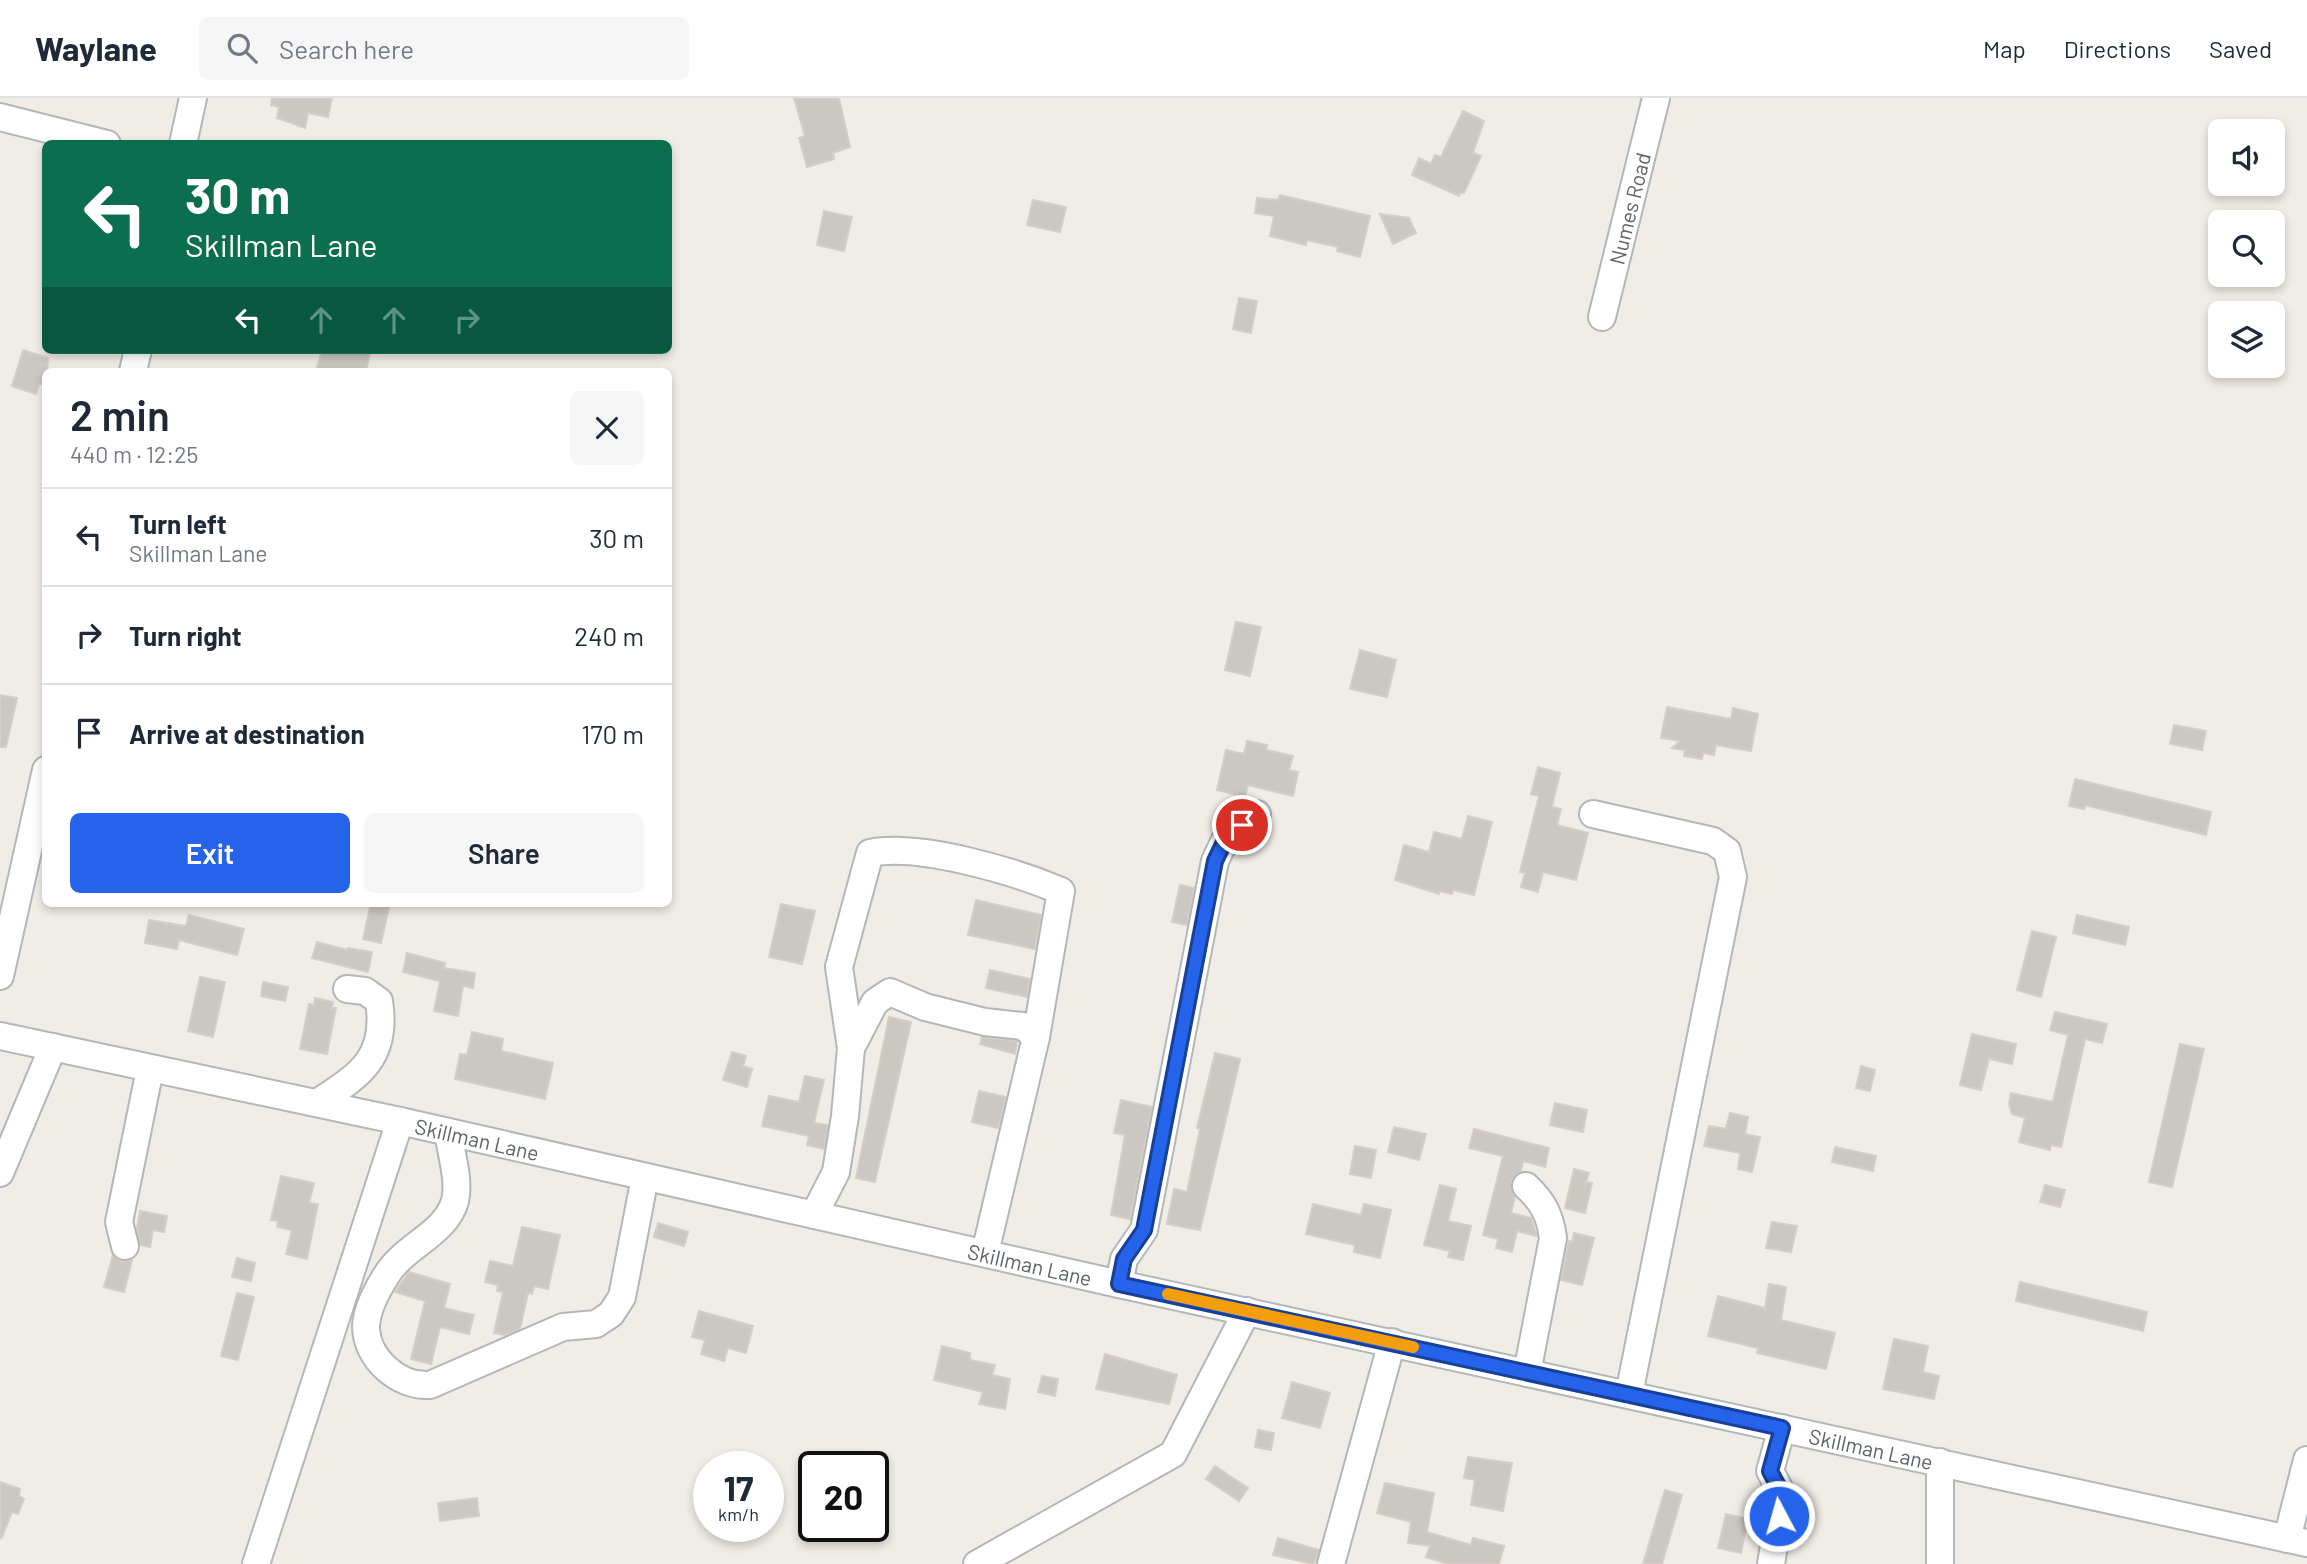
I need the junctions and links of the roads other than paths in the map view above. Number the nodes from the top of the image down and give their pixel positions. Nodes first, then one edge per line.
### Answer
1 (193, 98) edge
2 (1656, 98) edge
3 (0, 117) edge
4 (91, 140) edge
5 (184, 140) edge
6 (1602, 317) dead end
7 (42, 788) edge
8 (1257, 814) dead end
9 (1593, 814) dead end
10 (0, 976) edge
11 (347, 989) dead end
12 (0, 1036) edge
13 (1036, 1037) junction
14 (52, 1047) junction
15 (851, 1048) junction
16 (150, 1069) junction
17 (317, 1103) junction
18 (400, 1121) junction
19 (448, 1132) junction
20 (0, 1173) edge
21 (645, 1177) junction
22 (1526, 1186) dead end
23 (814, 1215) junction
24 (125, 1246) dead end
25 (985, 1253) junction
26 (1119, 1284) junction
27 (1247, 1311) junction
28 (1391, 1342) junction
29 (1527, 1373) junction
30 (1629, 1394) junction
31 (1782, 1428) junction
32 (2307, 1460) edge
33 (1940, 1462) junction
34 (2297, 1541) edge
35 (256, 1564) edge
36 (976, 1564) edge
37 (1331, 1564) edge
38 (1771, 1564) edge
39 (1941, 1564) edge

1 - 5 street
2 - 6 street, Numes Road
3 - 4 street
7 - 10 street
8 - 26 street
9 - 30 street
11 - 17 street
12 - 14 street, Skillman Lane
13 - 15 street
13 - 15 street
13 - 25 street
14 - 16 street, Skillman Lane
14 - 20 street
15 - 23 street
16 - 17 street, Skillman Lane
16 - 24 street
17 - 18 street, Skillman Lane
18 - 19 street, Skillman Lane
18 - 35 street
19 - 21 street, Skillman Lane
19 - 21 street
21 - 23 street, Skillman Lane
22 - 29 street
23 - 25 street, Skillman Lane
25 - 26 street, Skillman Lane
26 - 27 street, Skillman Lane
27 - 28 street, Skillman Lane
27 - 36 street
28 - 29 street, Skillman Lane
28 - 37 street
29 - 30 street, Skillman Lane
30 - 31 street, Skillman Lane
31 - 33 street, Skillman Lane
31 - 38 street
32 - 34 street
33 - 34 street, Skillman Lane
33 - 39 street

